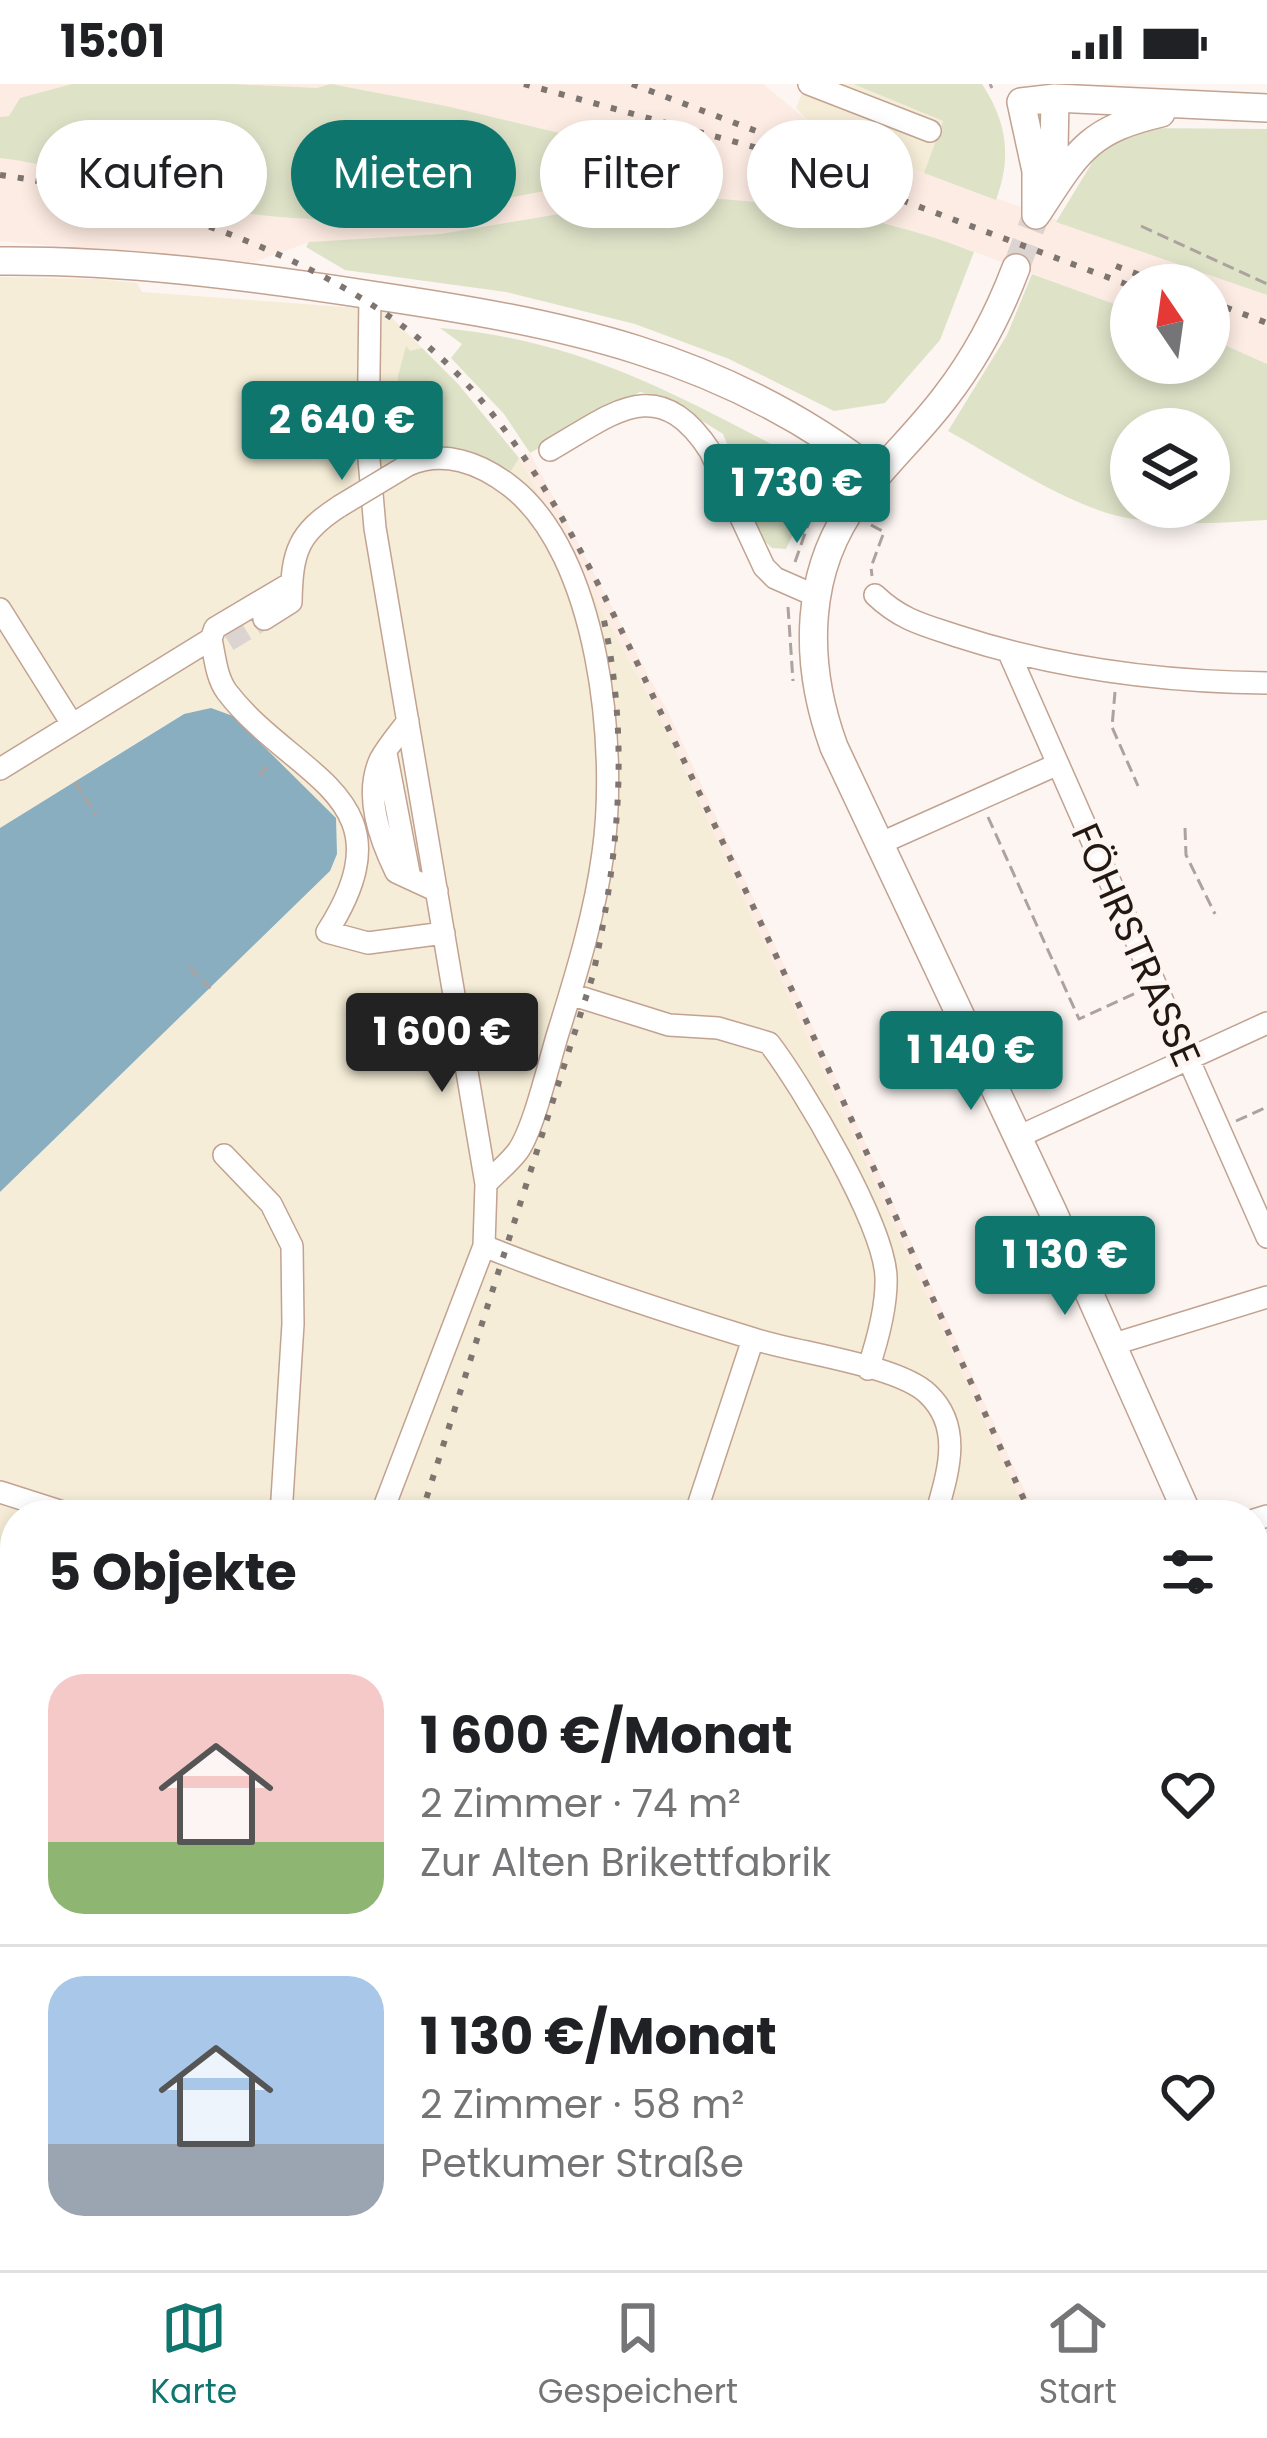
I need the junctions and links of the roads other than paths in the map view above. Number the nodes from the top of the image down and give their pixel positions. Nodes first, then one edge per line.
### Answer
1 (809, 84) edge
2 (1004, 89) edge
3 (1053, 91) edge
4 (1194, 105) junction
5 (1267, 108) edge
6 (930, 131) dead end
7 (1036, 215) junction
8 (0, 261) edge
9 (1016, 268) tunnel mouth
10 (370, 295) junction
11 (550, 450) dead end
12 (878, 475) junction
13 (292, 583) junction
14 (816, 596) junction
15 (875, 596) road end
16 (0, 610) edge
17 (264, 619) tunnel mouth
18 (217, 643) junction
19 (1009, 653) junction
20 (1267, 683) edge
21 (408, 721) junction
22 (72, 724) junction
23 (1056, 765) junction
24 (0, 769) edge
25 (879, 844) junction
26 (437, 891) junction
27 (444, 933) junction
28 (570, 994) junction
29 (1267, 1023) edge
30 (1186, 1058) junction
31 (1018, 1137) junction
32 (224, 1155) dead end
33 (486, 1184) junction
34 (1267, 1237) edge
35 (484, 1246) junction
36 (1267, 1297) edge
37 (753, 1339) junction
38 (1111, 1345) junction
39 (868, 1369) junction
40 (282, 1500) edge
41 (387, 1500) edge
42 (699, 1500) edge
43 (940, 1500) edge
44 (1181, 1500) edge

1 - 6 street
2 - 3 main road
2 - 7 main road
3 - 4 main road
3 - 7 main road
4 - 5 main road
4 - 7 main road
8 - 10 main road
9 - 12 main road
10 - 12 main road
10 - 21 street
11 - 14 street
12 - 14 main road
13 - 17 street
13 - 18 street
13 - 28 street, bridge
14 - 25 main road
15 - 19 street
16 - 22 street
18 - 22 street
18 - 27 street
19 - 20 street
19 - 23 street, FÖHRSTRASSE
21 - 26 street
21 - 26 street
22 - 24 street
23 - 25 street
23 - 30 street, FÖHRSTRASSE
25 - 31 main road
26 - 27 street
27 - 33 street
28 - 33 street
28 - 39 street
29 - 30 street
30 - 31 street
30 - 34 street, FÖHRSTRASSE
31 - 38 main road
32 - 40 street
33 - 35 street
35 - 37 street
35 - 41 street
36 - 38 street
37 - 39 street
37 - 42 street
38 - 44 main road
39 - 43 street

